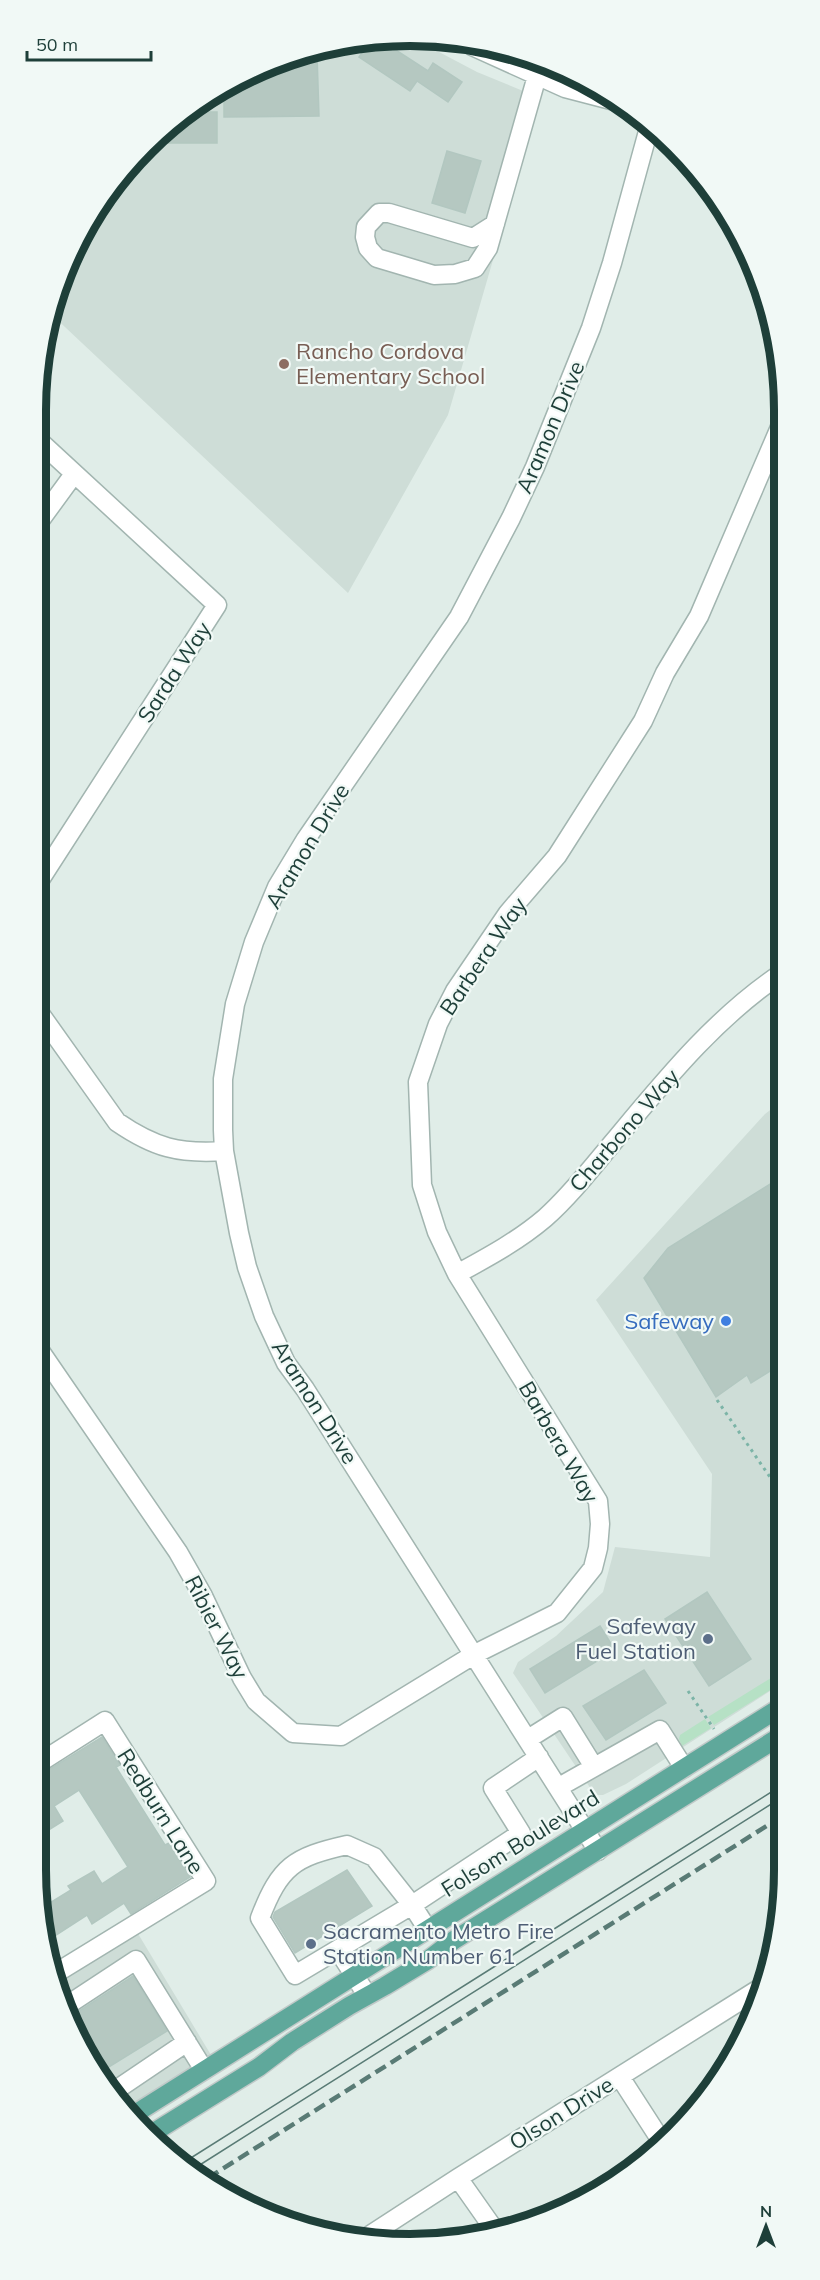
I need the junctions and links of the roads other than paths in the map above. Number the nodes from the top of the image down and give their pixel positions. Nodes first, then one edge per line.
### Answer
1 (495, 57) edge
2 (537, 76) junction
3 (592, 95) edge
4 (647, 135) edge
5 (495, 224) junction
6 (774, 441) edge
7 (46, 447) edge
8 (74, 474) junction
9 (46, 512) edge
10 (46, 870) edge
11 (774, 979) edge
12 (46, 1022) edge
13 (224, 1151) junction
14 (457, 1274) junction
15 (46, 1360) edge
16 (475, 1654) junction
17 (774, 1711) edge
18 (528, 1739) junction
19 (774, 1740) edge
20 (539, 1757) junction
21 (46, 1759) edge
22 (594, 1767) junction
23 (684, 1768) junction
24 (559, 1787) junction
25 (585, 1830) junction
26 (598, 1851) junction
27 (412, 1905) junction
28 (428, 1930) junction
29 (338, 1950) junction
30 (61, 1970) edge
31 (355, 1976) junction
32 (752, 1994) edge
33 (367, 1995) junction
34 (72, 2002) edge
35 (187, 2043) junction
36 (204, 2070) junction
37 (620, 2077) junction
38 (120, 2088) edge
39 (139, 2112) edge
40 (157, 2130) edge
41 (658, 2136) edge
42 (458, 2178) junction
43 (491, 2224) edge
44 (375, 2232) edge

1 - 2 street
2 - 3 street
2 - 5 street
4 - 13 street, Aramon Drive
5 - 5 street
6 - 14 street, Barbera Way
7 - 8 street, Sarda Way
8 - 9 street
8 - 10 street, Sarda Way
11 - 14 street, Charbono Way
12 - 13 street
13 - 16 street, Aramon Drive
14 - 16 street, Barbera Way
15 - 16 street, Ribier Way
16 - 18 street, Aramon Drive
17 - 23 main road, Folsom Boulevard
18 - 20 street, Aramon Drive
18 - 22 street
19 - 26 main road
20 - 24 street, Aramon Drive
20 - 27 street
21 - 30 street, Redburn Lane
22 - 23 street
22 - 24 street
23 - 25 main road, Folsom Boulevard
24 - 25 street, Aramon Drive
25 - 26 street, Aramon Drive
25 - 28 main road, Folsom Boulevard
26 - 33 main road
27 - 28 street
27 - 29 street
27 - 29 street
28 - 31 main road, Folsom Boulevard
29 - 31 street
31 - 33 street
31 - 36 main road, Folsom Boulevard
32 - 37 street, Olson Drive
33 - 40 main road
34 - 35 street
35 - 36 street
35 - 38 street
36 - 39 main road, Folsom Boulevard
37 - 41 street
37 - 42 street, Olson Drive
42 - 43 street
42 - 44 street, Olson Drive

